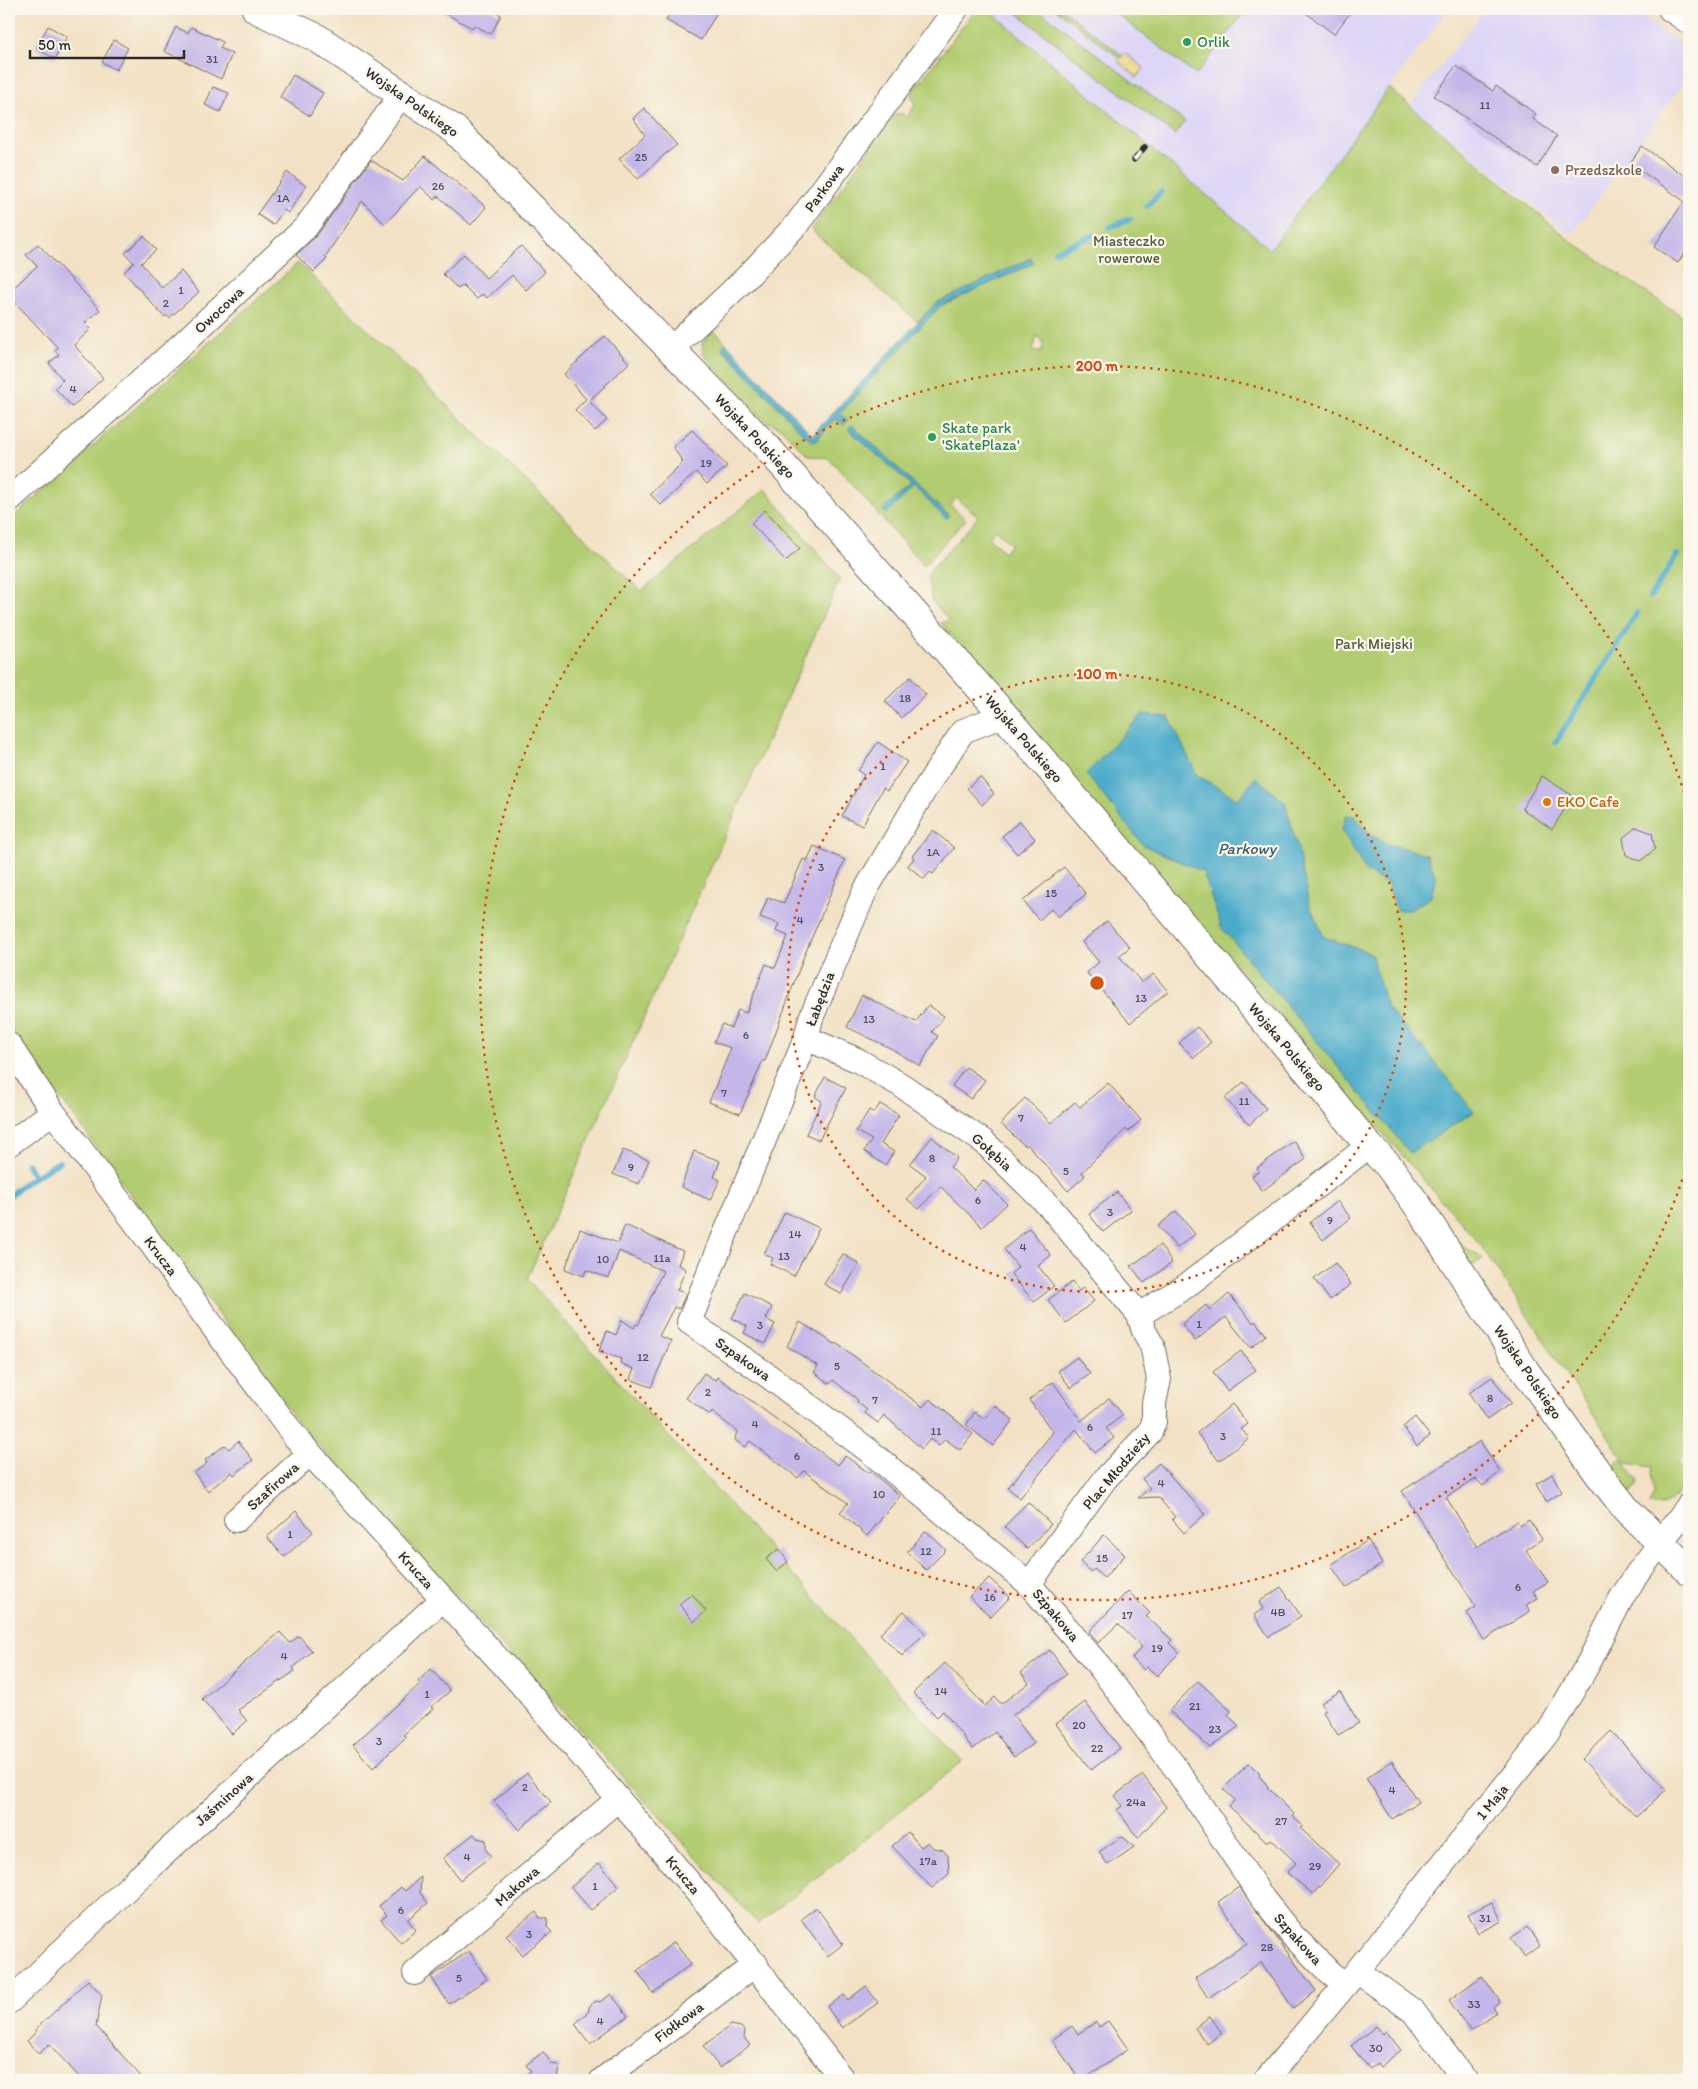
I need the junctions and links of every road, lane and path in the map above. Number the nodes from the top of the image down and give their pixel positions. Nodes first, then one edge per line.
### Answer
1 (256, 9) edge
2 (956, 9) edge
3 (1670, 9) edge
4 (1689, 22) edge
5 (402, 94) junction
6 (671, 349) junction
7 (9, 500) edge
8 (1004, 715) junction
9 (806, 1038) junction
10 (9, 1045) edge
11 (53, 1112) junction
12 (9, 1144) edge
13 (1369, 1146) junction
14 (1139, 1315) junction
15 (689, 1322) joint
16 (310, 1453) junction
17 (1689, 1505) edge
18 (236, 1520) dead end
19 (1661, 1543) junction
20 (1689, 1571) edge
21 (1029, 1584) junction
22 (443, 1599) junction
23 (618, 1799) junction
24 (756, 1964) junction
25 (415, 1973) dead end
26 (1351, 1977) junction
27 (9, 2002) edge
28 (602, 2080) edge
29 (843, 2080) edge
30 (1266, 2080) edge
31 (1465, 2080) edge

1 - 5 street, Wojska Polskiego
2 - 6 street, Parkowa
3 - 4 street
5 - 6 street, Wojska Polskiego
5 - 7 street, Owocowa
6 - 8 street, Wojska Polskiego
8 - 9 street, Łabędzia
8 - 13 street, Wojska Polskiego
9 - 14 street, Gołębia
9 - 15 street, Łabędzia
10 - 11 street, Krucza
11 - 12 street
11 - 16 street, Krucza
13 - 14 street
13 - 19 street, Wojska Polskiego
14 - 21 street, Plac Młodzieży
15 - 21 street, Szpakowa
16 - 18 street, Szafirowa
16 - 22 street, Krucza
17 - 19 street, 1 Maja
19 - 20 street, Wojska Polskiego
19 - 26 street, 1 Maja
21 - 26 street, Szpakowa
22 - 23 street, Krucza
22 - 27 street, Jaśminowa
23 - 24 street, Krucza
23 - 25 street, Makowa
24 - 28 street, Fiołkowa
24 - 29 street, Krucza
26 - 30 street, 1 Maja
26 - 31 street, Szpakowa

